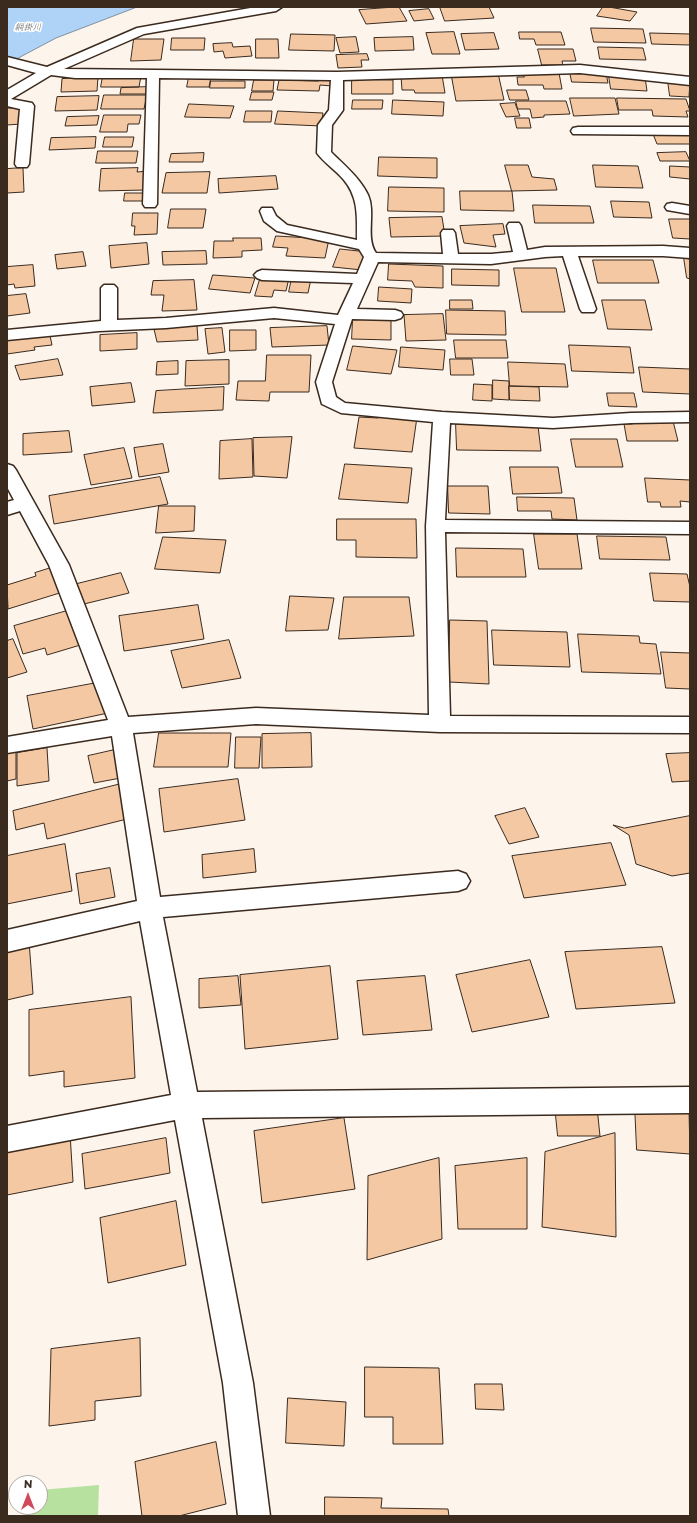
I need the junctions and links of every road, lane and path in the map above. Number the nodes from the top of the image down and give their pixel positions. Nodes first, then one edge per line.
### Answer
1 (276, 7) edge
2 (7, 61) edge
3 (48, 71) junction
4 (153, 75) junction
5 (337, 76) junction
6 (690, 81) edge
7 (7, 96) edge
8 (7, 102) edge
9 (578, 131) dead end
10 (690, 131) edge
11 (22, 164) dead end
12 (150, 204) dead end
13 (672, 207) dead end
14 (267, 210) dead end
15 (690, 210) edge
16 (514, 226) dead end
17 (448, 233) dead end
18 (368, 251) junction
19 (569, 252) junction
20 (690, 253) edge
21 (521, 255) junction
22 (451, 258) junction
23 (262, 275) dead end
24 (362, 279) junction
25 (109, 288) dead end
26 (588, 309) dead end
27 (395, 315) dead end
28 (345, 317) junction
29 (109, 326) junction
30 (7, 336) edge
31 (442, 417) junction
32 (690, 418) edge
33 (7, 470) edge
34 (16, 506) edge
35 (435, 526) junction
36 (690, 528) edge
37 (440, 724) junction
38 (690, 725) edge
39 (121, 726) junction
40 (7, 745) edge
41 (458, 881) dead end
42 (150, 908) junction
43 (7, 941) edge
44 (690, 1100) edge
45 (187, 1105) junction
46 (7, 1139) edge
47 (254, 1516) edge

1 - 3 street
2 - 3 street
3 - 4 street
3 - 7 street
4 - 5 street
4 - 12 street
5 - 6 street
5 - 18 street
8 - 11 street
9 - 10 street
13 - 15 street
14 - 18 street
16 - 21 street
17 - 22 street
18 - 22 street
18 - 24 street
19 - 20 street
19 - 21 street
19 - 26 street
21 - 22 street
23 - 24 street
24 - 28 street
25 - 29 street
27 - 28 street
28 - 29 street
28 - 31 street
29 - 30 street
31 - 32 street
31 - 35 street
33 - 34 street
34 - 39 street
35 - 36 street
35 - 37 street
37 - 38 street
37 - 39 street
39 - 40 street
39 - 42 street
41 - 42 street
42 - 43 street
42 - 45 street
44 - 45 street
45 - 46 street
45 - 47 street

